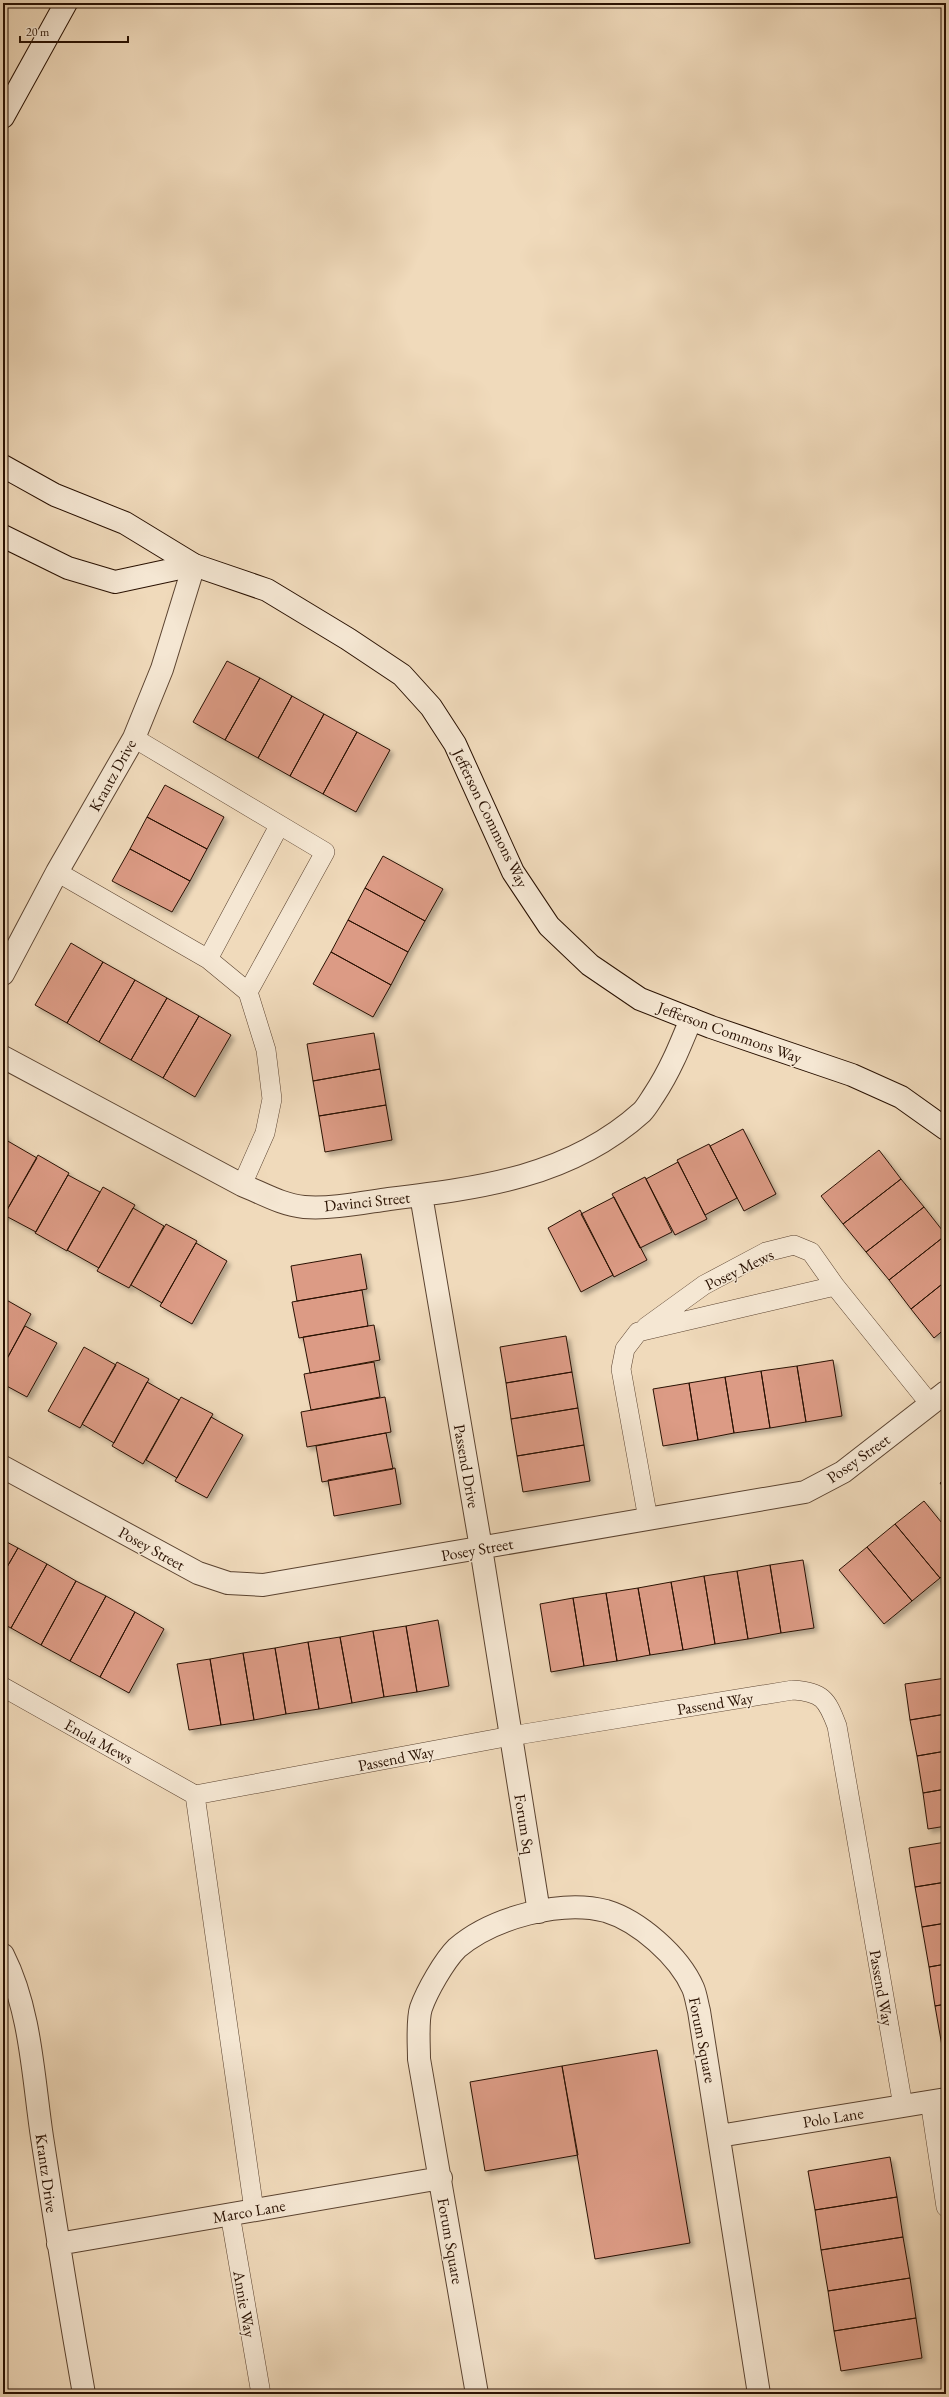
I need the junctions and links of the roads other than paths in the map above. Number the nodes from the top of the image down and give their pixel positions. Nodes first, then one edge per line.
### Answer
1 (66, 3) edge
2 (3, 117) edge
3 (3, 466) edge
4 (3, 536) edge
5 (194, 564) junction
6 (134, 738) junction
7 (279, 826) junction
8 (57, 872) junction
9 (208, 959) junction
10 (3, 974) edge
11 (248, 992) junction
12 (691, 1020) junction
13 (3, 1057) edge
14 (946, 1129) edge
15 (242, 1185) junction
16 (421, 1195) junction
17 (835, 1286) junction
18 (638, 1332) junction
19 (938, 1398) edge
20 (3, 1466) edge
21 (648, 1519) junction
22 (481, 1548) junction
23 (3, 1687) edge
24 (511, 1736) junction
25 (195, 1795) junction
26 (539, 1912) junction
27 (3, 1955) edge
28 (938, 2100) edge
29 (902, 2106) junction
30 (719, 2136) junction
31 (441, 2178) junction
32 (946, 2207) edge
33 (254, 2210) junction
34 (230, 2214) junction
35 (58, 2244) junction
36 (84, 2394) edge
37 (261, 2394) edge
38 (478, 2394) edge
39 (759, 2394) edge

1 - 2 street
3 - 5 street, Jefferson Commons Way
4 - 5 street
5 - 6 street, Krantz Drive
5 - 12 street, Jefferson Commons Way
6 - 7 lane
6 - 8 street, Krantz Drive
7 - 9 lane
7 - 11 lane
8 - 9 lane
8 - 10 street, Krantz Drive
9 - 11 lane
11 - 15 lane
12 - 14 street, Jefferson Commons Way
12 - 16 street, Davinci Street
13 - 15 street, Davinci Street
15 - 16 street, Davinci Street
16 - 22 street, Passend Drive
17 - 18 lane, Posey Mews
17 - 18 lane, Posey Mews
17 - 19 lane, Posey Mews
18 - 21 lane, Posey Mews
19 - 21 street, Posey Street
20 - 22 street, Posey Street
21 - 22 street, Posey Street
22 - 24 street, Passend Drive
23 - 25 lane, Enola Mews
24 - 25 lane, Passend Way
24 - 26 street, Forum Sq
24 - 29 lane, Passend Way
25 - 33 lane
26 - 30 street, Forum Square
26 - 31 street, Forum Square
27 - 35 street, Krantz Drive
28 - 29 street, Polo Lane
28 - 32 lane
29 - 30 street, Polo Lane
30 - 39 street, Forum Square
31 - 33 street, Marco Lane
31 - 38 street, Forum Square
33 - 34 street, Marco Lane
34 - 35 street, Marco Lane
34 - 37 lane, Annie Way
35 - 36 street, Krantz Drive

